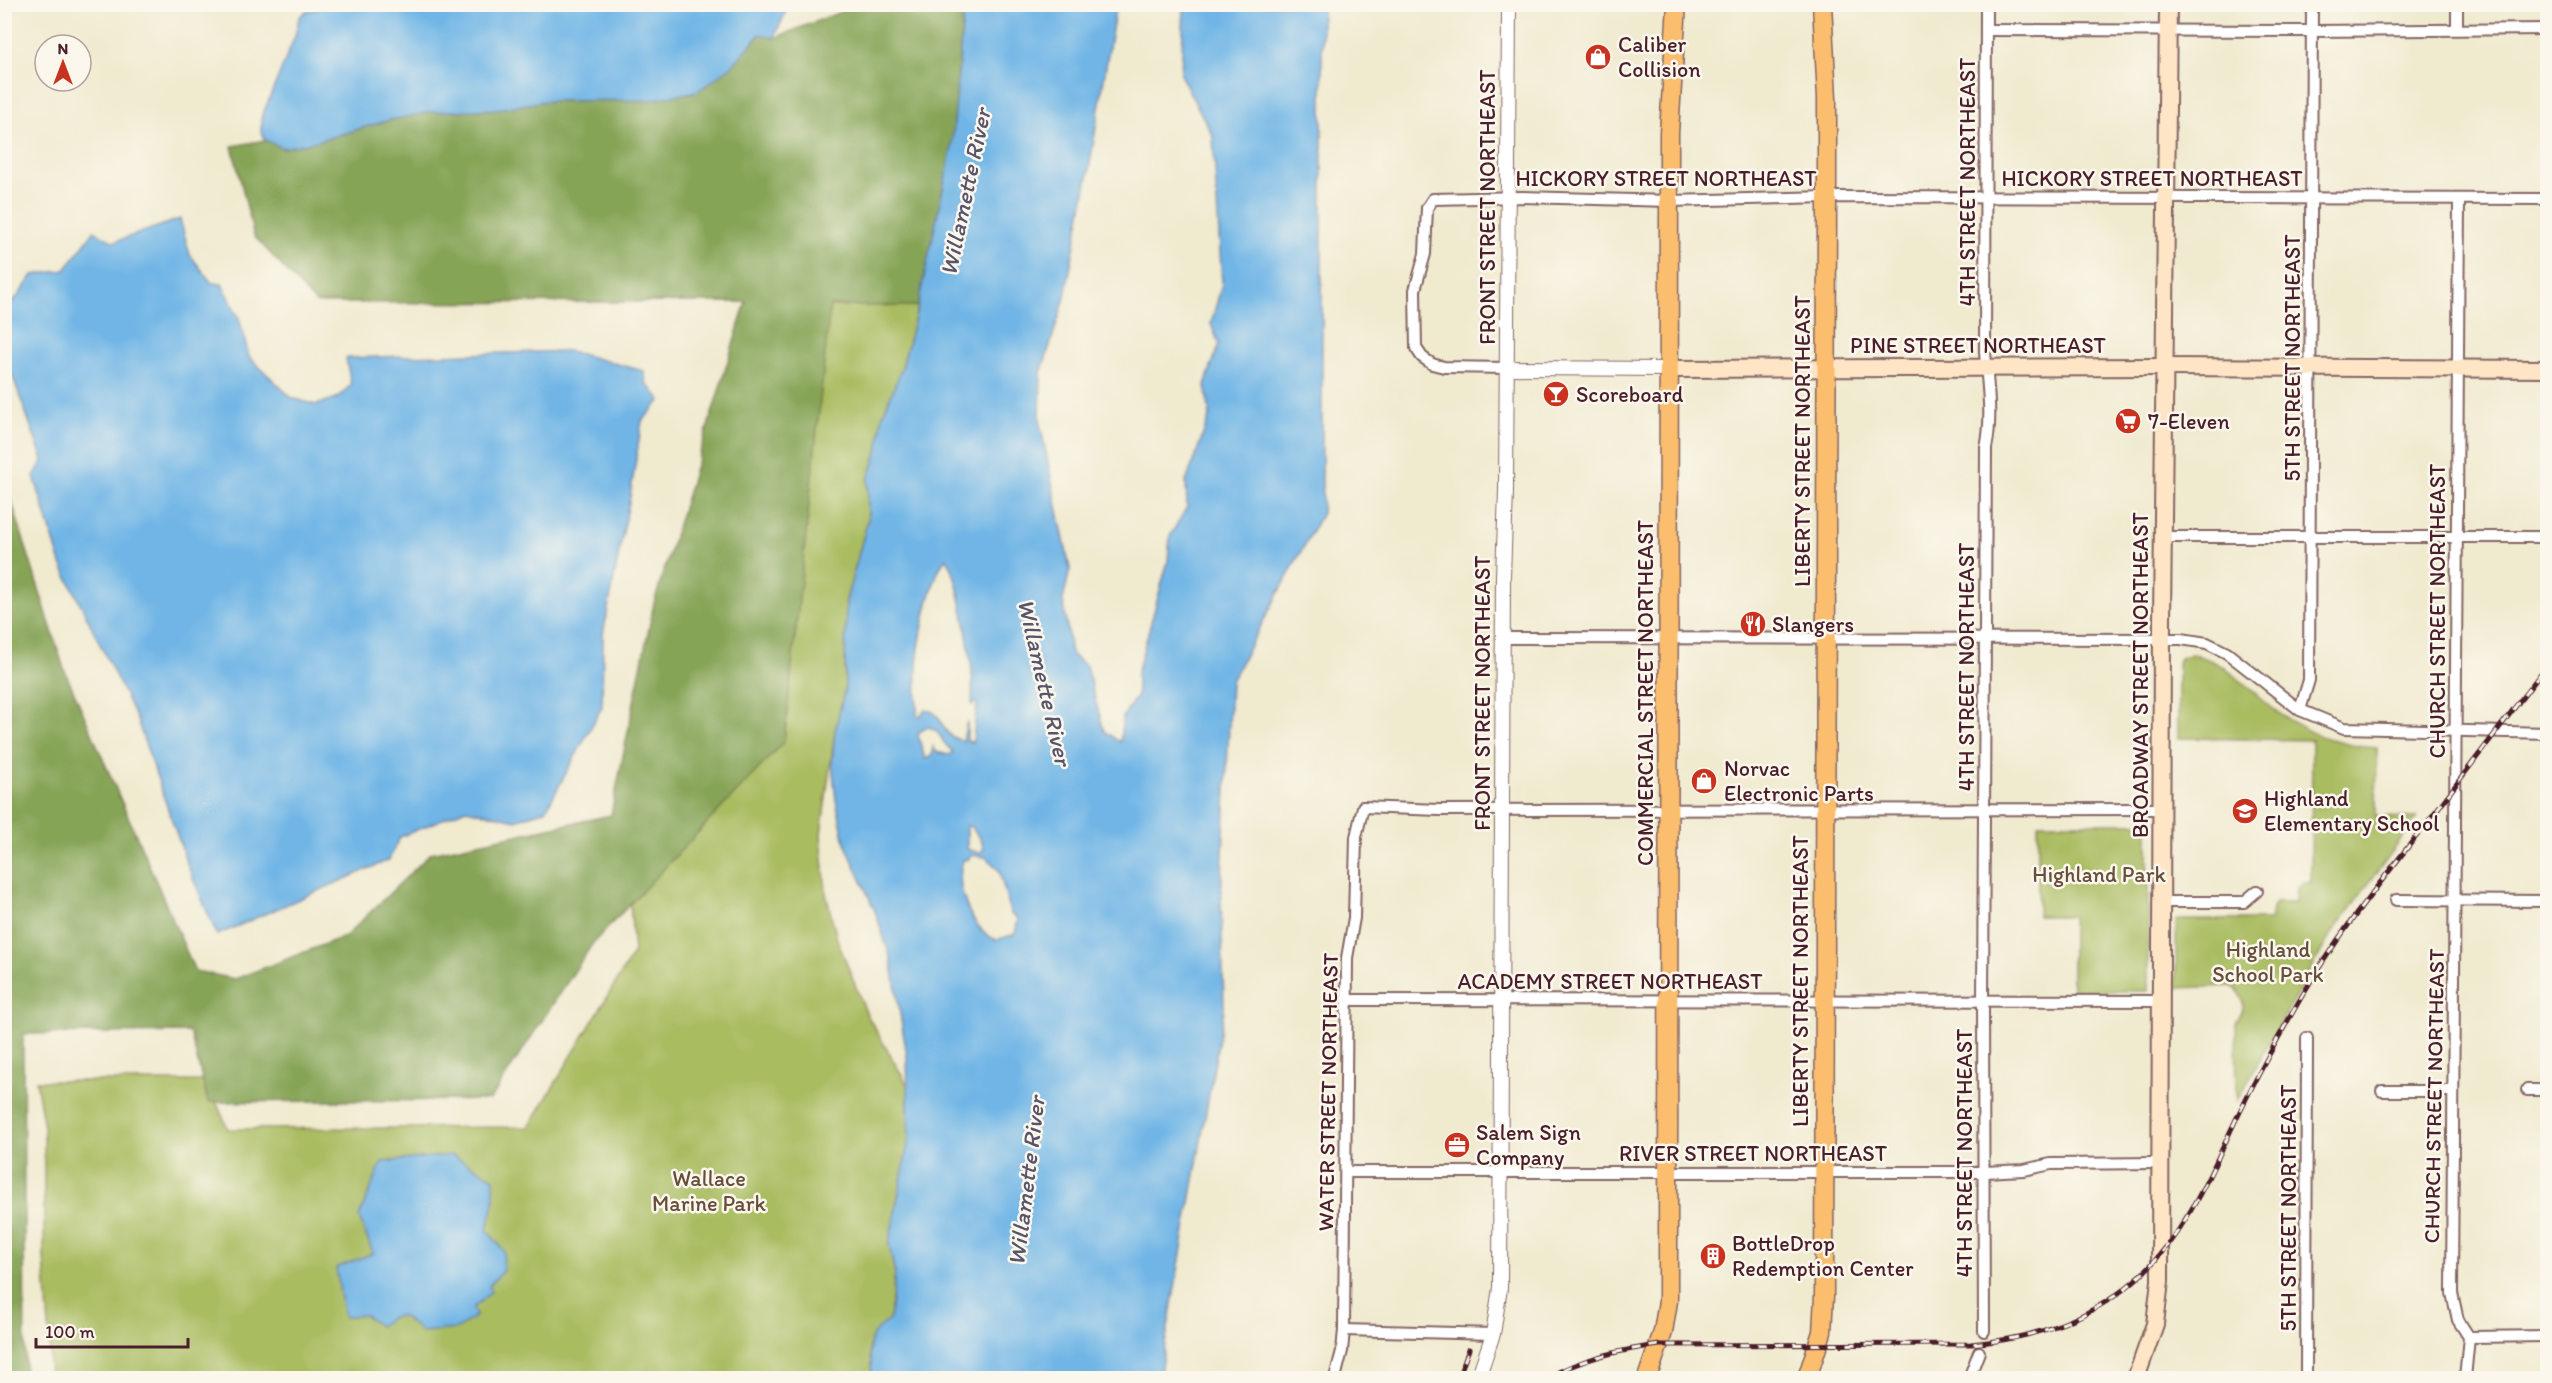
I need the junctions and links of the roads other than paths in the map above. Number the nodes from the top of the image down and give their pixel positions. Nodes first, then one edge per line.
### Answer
1 (1509, 4) edge
2 (1677, 4) edge
3 (1822, 4) edge
4 (1986, 4) edge
5 (2168, 4) edge
6 (2312, 4) edge
7 (2457, 4) edge
8 (2457, 29) junction
9 (2547, 29) edge
10 (1987, 30) junction
11 (2168, 30) junction
12 (2312, 31) junction
13 (1827, 197) junction
14 (1986, 197) junction
15 (1507, 198) junction
16 (2166, 198) junction
17 (2313, 198) junction
18 (2459, 199) junction
19 (2547, 199) edge
20 (1670, 201) junction
21 (1416, 348) joint
22 (1986, 367) junction
23 (2165, 367) junction
24 (2311, 367) junction
25 (1507, 368) junction
26 (1826, 368) junction
27 (2458, 368) junction
28 (1669, 369) junction
29 (2547, 369) edge
30 (2163, 537) junction
31 (2547, 537) edge
32 (2456, 538) junction
33 (2310, 539) junction
34 (1503, 638) junction
35 (1985, 638) junction
36 (2162, 638) junction
37 (1670, 639) junction
38 (1825, 639) junction
39 (2300, 710) junction
40 (2455, 732) junction
41 (2547, 733) edge
42 (1825, 808) junction
43 (1985, 808) junction
44 (1503, 809) junction
45 (1669, 809) junction
46 (2162, 809) junction
47 (2257, 891) dead end
48 (2396, 900) dead end
49 (2455, 901) junction
50 (2547, 901) edge
51 (2162, 902) junction
52 (1347, 1000) junction
53 (1503, 1000) junction
54 (1983, 1000) junction
55 (1670, 1001) junction
56 (2161, 1001) junction
57 (1824, 1002) junction
58 (2307, 1038) dead end
59 (2527, 1090) dead end
60 (2547, 1090) edge
61 (2382, 1091) dead end
62 (2452, 1091) junction
63 (2160, 1163) junction
64 (1669, 1171) junction
65 (1346, 1172) junction
66 (1824, 1172) junction
67 (1984, 1172) junction
68 (1502, 1173) junction
69 (1344, 1330) junction
70 (1984, 1331) dead end
71 (1493, 1334) junction
72 (2547, 1336) edge
73 (2469, 1337) junction
74 (1979, 1352) dead end
75 (1335, 1378) edge
76 (1478, 1378) edge
77 (1647, 1378) edge
78 (1807, 1378) edge
79 (1969, 1378) edge
80 (2136, 1378) edge
81 (2306, 1378) edge
82 (2465, 1378) edge

1 - 15 street, FRONT STREET NORTHEAST
2 - 20 highway, COMMERCIAL STREET NORTHEAST
3 - 13 highway, LIBERTY STREET NORTHEAST
4 - 10 street, 4TH STREET NORTHEAST
5 - 11 main road, BROADWAY STREET NORTHEAST
6 - 12 street, 5TH STREET NORTHEAST
7 - 8 street
8 - 9 street
8 - 12 street
10 - 11 street
10 - 14 street, 4TH STREET NORTHEAST
11 - 12 street
11 - 16 main road, BROADWAY STREET NORTHEAST
12 - 17 street, 5TH STREET NORTHEAST
13 - 14 street, HICKORY STREET NORTHEAST
13 - 20 street, HICKORY STREET NORTHEAST
13 - 26 highway, LIBERTY STREET NORTHEAST
14 - 16 street, HICKORY STREET NORTHEAST
14 - 22 street, 4TH STREET NORTHEAST
15 - 20 street, HICKORY STREET NORTHEAST
15 - 21 street, HICKORY STREET NORTHEAST
15 - 25 street, FRONT STREET NORTHEAST
16 - 17 street, HICKORY STREET NORTHEAST
16 - 23 main road, BROADWAY STREET NORTHEAST
17 - 18 street, HICKORY STREET NORTHEAST
17 - 24 street, 5TH STREET NORTHEAST
18 - 19 street, HICKORY STREET NORTHEAST
18 - 27 street, CHURCH STREET NORTHEAST
20 - 28 highway, COMMERCIAL STREET NORTHEAST
21 - 25 street, PINE STREET NORTHEAST
22 - 23 main road, PINE STREET NORTHEAST
22 - 26 main road, PINE STREET NORTHEAST
22 - 35 street, 4TH STREET NORTHEAST
23 - 24 main road, PINE STREET NORTHEAST
23 - 30 main road, BROADWAY STREET NORTHEAST
24 - 27 main road, PINE STREET NORTHEAST
24 - 33 street, 5TH STREET NORTHEAST
25 - 28 street, PINE STREET NORTHEAST
25 - 34 street, FRONT STREET NORTHEAST
26 - 28 main road, PINE STREET NORTHEAST
26 - 38 highway, LIBERTY STREET NORTHEAST
27 - 29 main road, PINE STREET NORTHEAST
27 - 32 street, CHURCH STREET NORTHEAST
28 - 37 highway, COMMERCIAL STREET NORTHEAST
30 - 33 street
30 - 36 main road, BROADWAY STREET NORTHEAST
31 - 32 street
32 - 33 street
32 - 40 street, CHURCH STREET NORTHEAST
33 - 39 street, 5TH STREET NORTHEAST
34 - 37 street
34 - 44 street, FRONT STREET NORTHEAST
35 - 36 street
35 - 38 street
35 - 43 street, 4TH STREET NORTHEAST
36 - 39 street
36 - 46 main road, BROADWAY STREET NORTHEAST
37 - 38 street
37 - 45 highway, COMMERCIAL STREET NORTHEAST
38 - 42 highway, LIBERTY STREET NORTHEAST
39 - 40 street
40 - 41 street
40 - 49 street, CHURCH STREET NORTHEAST
42 - 43 street
42 - 45 street
42 - 57 highway, LIBERTY STREET NORTHEAST
43 - 46 street
43 - 54 street, 4TH STREET NORTHEAST
44 - 45 street
44 - 52 street, WATER STREET NORTHEAST
44 - 53 street, FRONT STREET NORTHEAST
45 - 55 highway, COMMERCIAL STREET NORTHEAST
46 - 51 main road, BROADWAY STREET NORTHEAST
47 - 51 street
48 - 49 street
49 - 50 street
49 - 62 street, CHURCH STREET NORTHEAST
51 - 56 main road, BROADWAY STREET NORTHEAST
52 - 53 street, ACADEMY STREET NORTHEAST
52 - 65 street, WATER STREET NORTHEAST
53 - 55 street, ACADEMY STREET NORTHEAST
53 - 68 street, FRONT STREET NORTHEAST
54 - 56 street, ACADEMY STREET NORTHEAST
54 - 57 street, ACADEMY STREET NORTHEAST
54 - 67 street, 4TH STREET NORTHEAST
55 - 57 street, ACADEMY STREET NORTHEAST
55 - 64 highway, COMMERCIAL STREET NORTHEAST
56 - 63 main road, BROADWAY STREET NORTHEAST
57 - 66 highway, LIBERTY STREET NORTHEAST
58 - 81 street, 5TH STREET NORTHEAST
59 - 60 street
61 - 62 street
62 - 73 street, CHURCH STREET NORTHEAST
63 - 67 street, RIVER STREET NORTHEAST
63 - 80 main road, BROADWAY STREET NORTHEAST
64 - 66 street, RIVER STREET NORTHEAST
64 - 68 street, RIVER STREET NORTHEAST
64 - 77 highway, COMMERCIAL STREET NORTHEAST
65 - 68 street, RIVER STREET NORTHEAST
65 - 69 street, WATER STREET NORTHEAST
66 - 67 street, RIVER STREET NORTHEAST
66 - 78 highway, LIBERTY STREET NORTHEAST
67 - 70 street, 4TH STREET NORTHEAST
68 - 71 street, FRONT STREET NORTHEAST
69 - 71 street
69 - 75 street, WATER STREET NORTHEAST
71 - 76 street, FRONT STREET NORTHEAST
72 - 73 street
73 - 82 street
74 - 79 street

